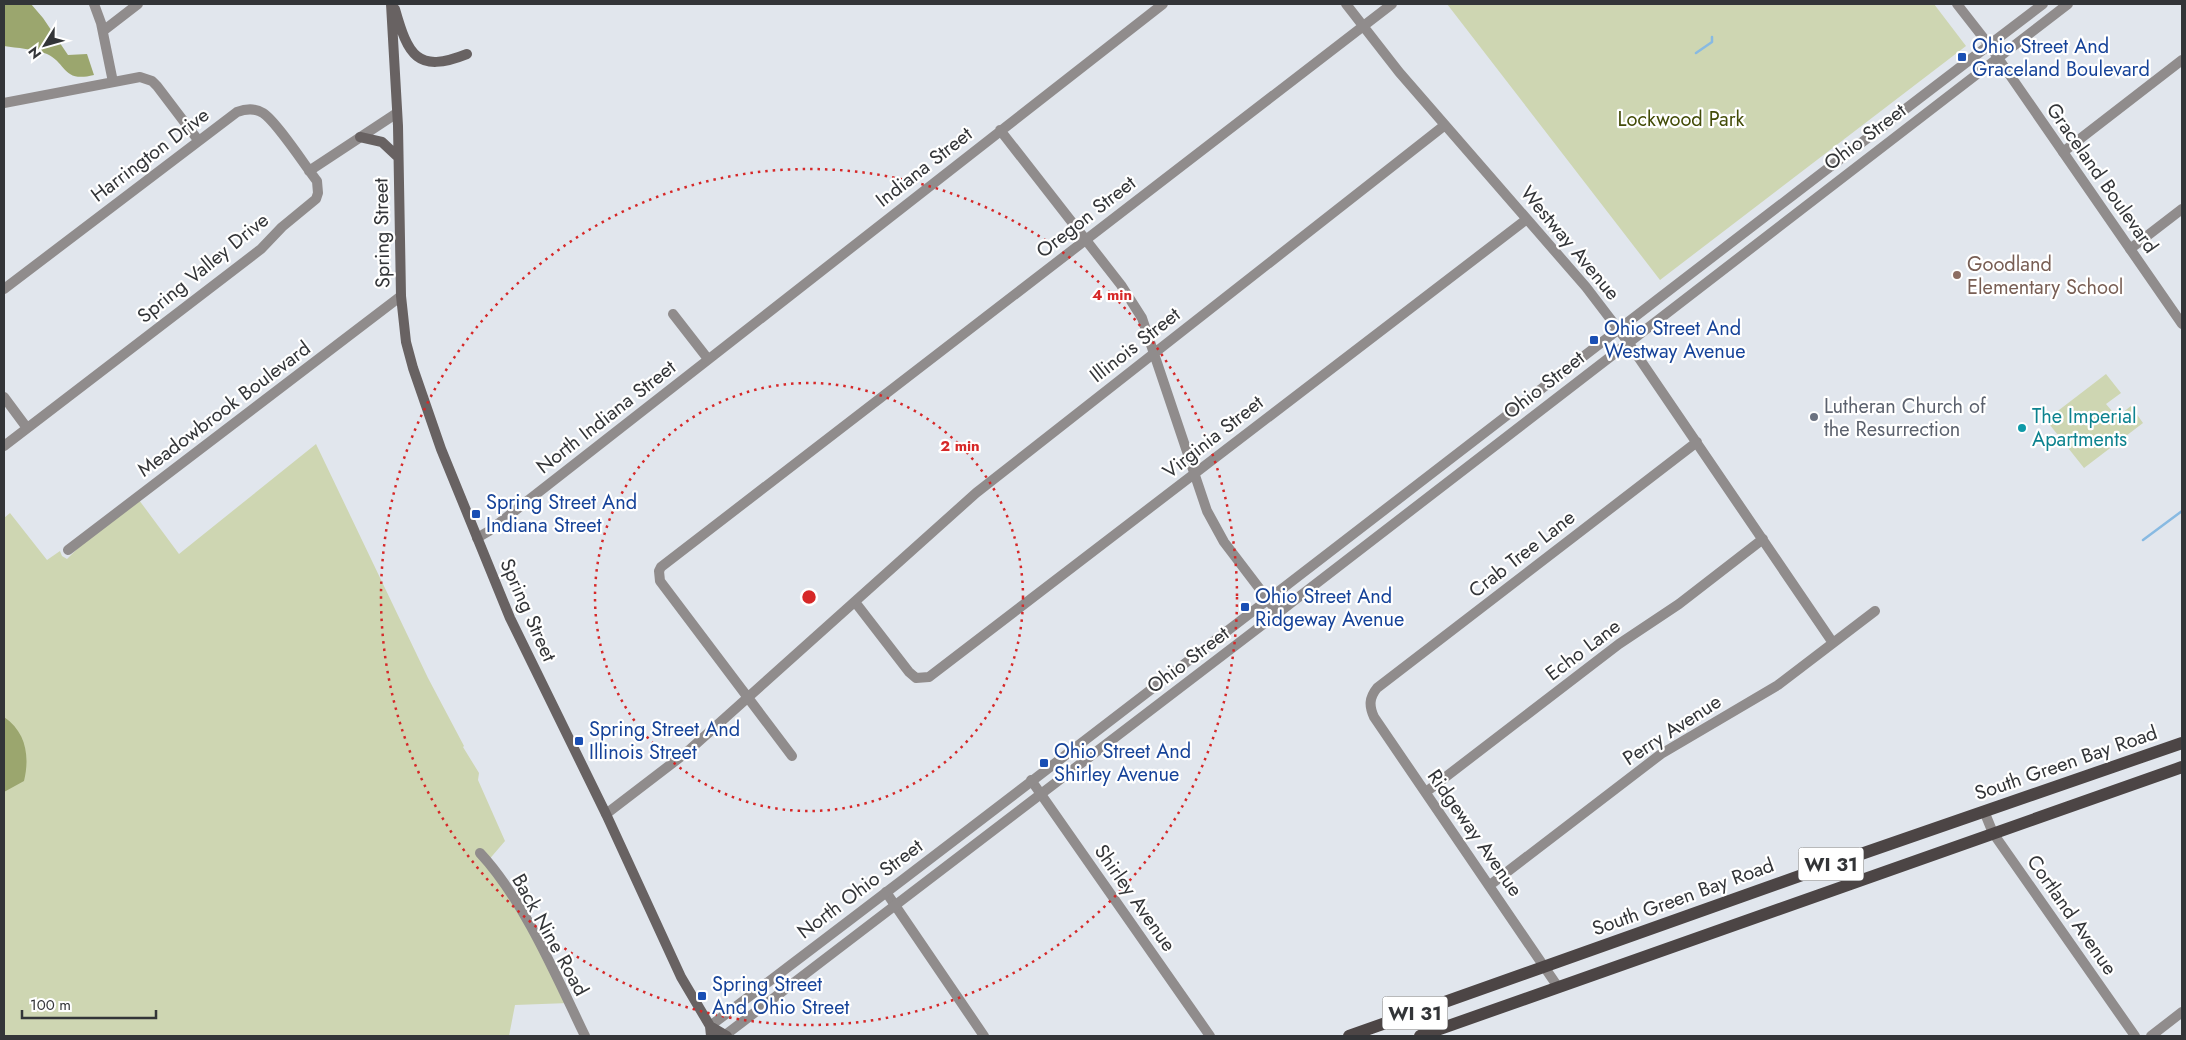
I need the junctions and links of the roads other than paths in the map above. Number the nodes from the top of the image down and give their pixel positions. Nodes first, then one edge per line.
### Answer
1 (94, 4) edge
2 (138, 4) edge
3 (392, 4) edge
4 (1163, 4) edge
5 (1346, 4) edge
6 (1392, 4) edge
7 (1958, 4) edge
8 (2043, 4) edge
9 (2068, 4) edge
10 (1363, 25) junction
11 (103, 30) junction
12 (1989, 45) junction
13 (467, 54) dead end
14 (1998, 58) junction
15 (2182, 60) edge
16 (113, 82) junction
17 (4, 102) edge
18 (397, 113) junction
19 (1445, 125) junction
20 (1000, 130) junction
21 (360, 137) junction
22 (198, 140) junction
23 (1857, 146) junction
24 (2063, 152) junction
25 (398, 157) junction
26 (1866, 158) junction
27 (309, 171) junction
28 (2182, 209) edge
29 (1527, 219) junction
30 (1085, 240) junction
31 (2130, 249) junction
32 (4, 288) edge
33 (401, 296) junction
34 (673, 314) dead end
35 (2182, 324) edge
36 (1618, 329) junction
37 (1628, 342) junction
38 (1155, 351) junction
39 (708, 359) junction
40 (4, 397) edge
41 (27, 428) junction
42 (1490, 428) junction
43 (1500, 441) junction
44 (1696, 442) junction
45 (4, 446) edge
46 (1194, 474) junction
47 (1385, 509) junction
48 (1395, 522) junction
49 (477, 538) junction
50 (1763, 540) junction
51 (68, 550) dead end
52 (1267, 600) junction
53 (855, 602) junction
54 (1875, 611) dead end
55 (1278, 613) junction
56 (1833, 643) junction
57 (1194, 656) junction
58 (1204, 670) junction
59 (1372, 696) joint
60 (748, 697) junction
61 (1119, 714) junction
62 (1128, 727) junction
63 (2182, 743) edge
64 (792, 756) dead end
65 (2182, 767) edge
66 (1031, 780) junction
67 (1041, 792) junction
68 (1426, 792) junction
69 (1984, 811) junction
70 (606, 814) junction
71 (1993, 833) junction
72 (480, 853) dead end
73 (1490, 885) junction
74 (886, 892) junction
75 (896, 905) junction
76 (798, 958) junction
77 (1545, 966) junction
78 (811, 970) junction
79 (1558, 987) junction
80 (758, 989) junction
81 (768, 1003) junction
82 (2182, 1012) edge
83 (710, 1031) edge
84 (585, 1036) edge
85 (726, 1036) edge
86 (984, 1036) edge
87 (1210, 1036) edge
88 (1349, 1036) edge
89 (1420, 1036) edge
90 (2135, 1036) edge
91 (2151, 1036) edge

1 - 11 street
2 - 11 street
3 - 13 main road
3 - 18 main road, Spring Street
4 - 20 street, Indiana Street
5 - 10 street, Westway Avenue
6 - 10 street, Oregon Street
7 - 12 street, Graceland Boulevard
8 - 12 street, Ohio Street
9 - 14 street, Ohio Street
10 - 19 street, Westway Avenue
10 - 30 street, Oregon Street
11 - 16 street
12 - 14 street, Graceland Boulevard
12 - 23 street, Ohio Street
14 - 24 street, Graceland Boulevard
14 - 26 street, Ohio Street
15 - 24 street
16 - 17 street
16 - 22 street
18 - 21 street
18 - 25 main road, Spring Street
19 - 29 street, Westway Avenue
19 - 38 street, Illinois Street
20 - 30 street
20 - 39 street, Indiana Street
21 - 25 main road
21 - 27 street
22 - 27 street, Harrington Drive
22 - 32 street, Harrington Drive
23 - 26 street
23 - 36 street, Ohio Street
24 - 31 street, Graceland Boulevard
25 - 33 main road, Spring Street
26 - 37 street, Ohio Street
27 - 41 street, Spring Valley Drive
28 - 31 street
29 - 36 street, Westway Avenue
29 - 46 street, Virginia Street
30 - 38 street
30 - 60 street, Oregon Street
31 - 35 street, Graceland Boulevard
33 - 49 main road, Spring Street
33 - 51 street, Meadowbrook Boulevard
34 - 39 street
36 - 37 street, Westway Avenue
36 - 42 street, Ohio Street
37 - 43 street, Ohio Street
37 - 44 street, Westway Avenue
38 - 46 street
38 - 53 street, Illinois Street
39 - 49 street, North Indiana Street
40 - 41 street
41 - 45 street, Spring Valley Drive
42 - 43 street
42 - 47 street, Ohio Street
43 - 48 street, Ohio Street
44 - 50 street, Westway Avenue
44 - 59 street, Crab Tree Lane
46 - 52 street
46 - 53 street, Virginia Street
47 - 48 street
47 - 52 street, Ohio Street
48 - 55 street, Ohio Street
49 - 70 main road, Spring Street
50 - 56 street, Westway Avenue
50 - 68 street, Echo Lane
52 - 55 street
52 - 57 street, Ohio Street
53 - 60 street, Illinois Street
54 - 56 street, Perry Avenue
55 - 58 street, Ohio Street
56 - 73 street, Perry Avenue
57 - 58 street
57 - 61 street, Ohio Street
58 - 62 street, Ohio Street
59 - 68 street, Ridgeway Avenue
60 - 64 street
60 - 70 street, Illinois Street
61 - 62 street
61 - 66 street, Ohio Street
62 - 67 street, Ohio Street
63 - 69 main road, South Green Bay Road / WI 31
65 - 71 main road, South Green Bay Road / WI 31
66 - 67 street, Shirley Avenue
66 - 74 street, North Ohio Street
67 - 75 street, North Ohio Street
67 - 87 street, Shirley Avenue
68 - 73 street, Ridgeway Avenue
69 - 71 street, Cortland Avenue
69 - 77 main road, South Green Bay Road / WI 31
70 - 83 main road, Spring Street
71 - 79 main road, South Green Bay Road / WI 31
71 - 90 street, Cortland Avenue
72 - 84 street, Back Nine Road
73 - 77 street, Ridgeway Avenue
74 - 75 street
74 - 76 street, North Ohio Street
75 - 78 street, North Ohio Street
75 - 86 street
76 - 78 street
76 - 80 street, North Ohio Street
77 - 79 street, Ridgeway Avenue
77 - 88 main road, South Green Bay Road / WI 31
78 - 81 street, North Ohio Street
79 - 89 main road, South Green Bay Road / WI 31
80 - 81 street
80 - 83 street, North Ohio Street
81 - 85 street, North Ohio Street
82 - 91 street
83 - 85 main road

